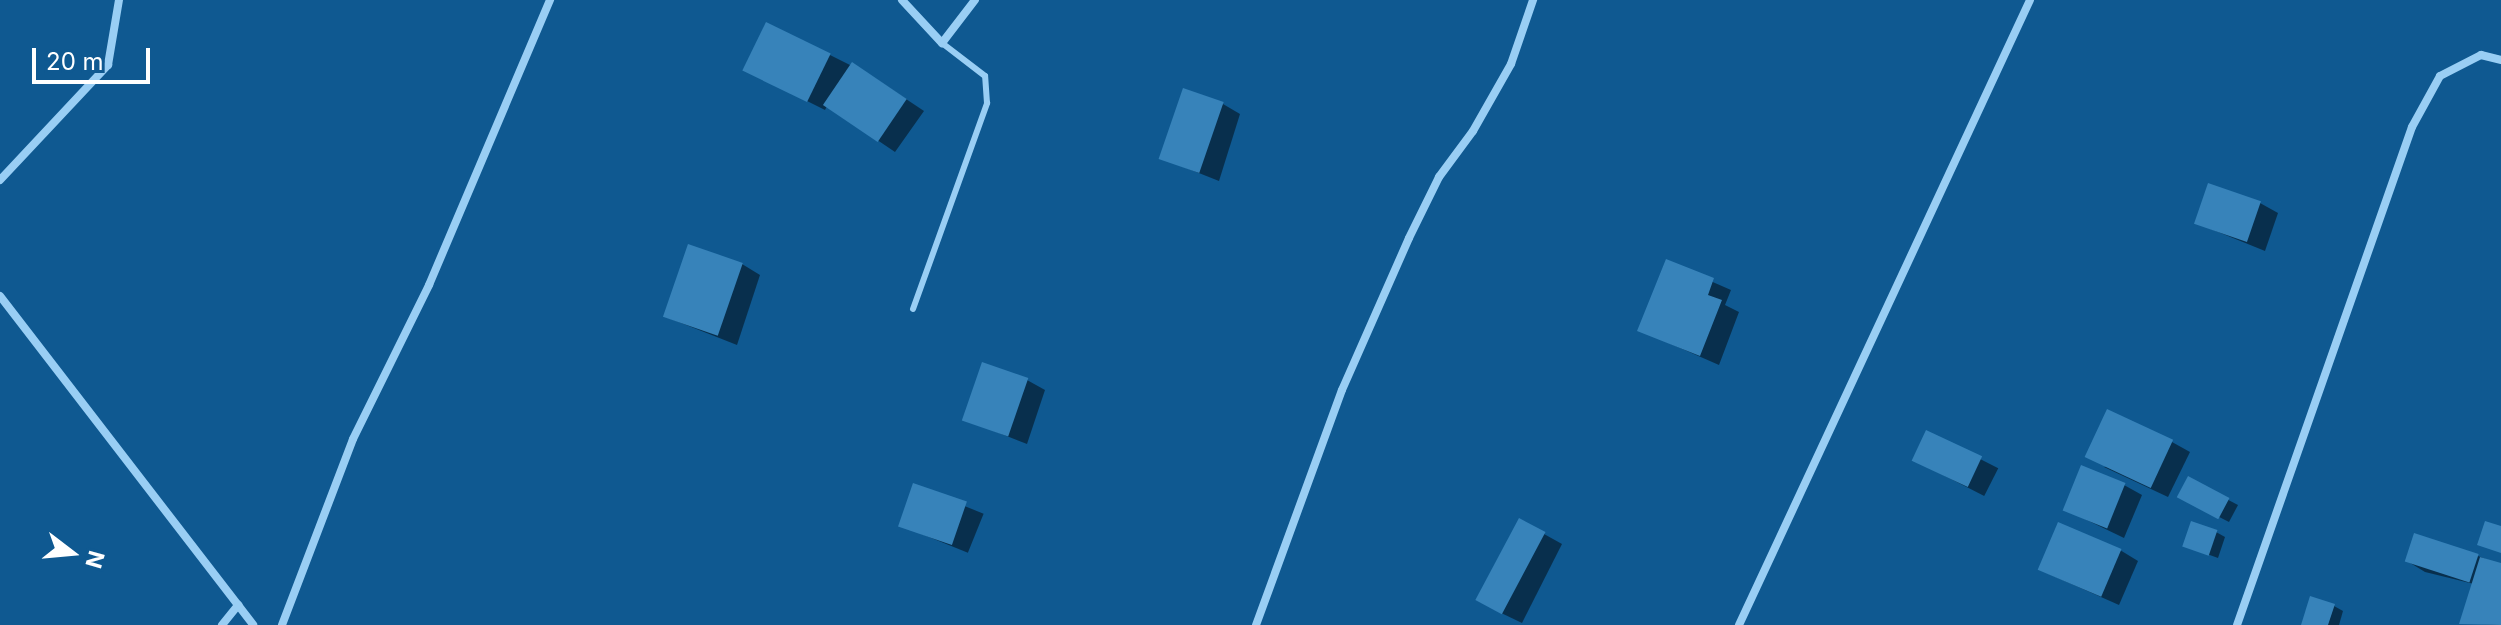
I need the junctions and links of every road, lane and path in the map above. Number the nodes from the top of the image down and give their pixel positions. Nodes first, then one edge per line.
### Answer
1 (119, 0) edge
2 (550, 0) edge
3 (902, 0) edge
4 (975, 0) edge
5 (1533, 0) edge
6 (2030, 0) edge
7 (942, 43) junction
8 (2501, 60) edge
9 (0, 180) edge
10 (0, 296) edge
11 (913, 309) dead end
12 (238, 605) junction
13 (222, 625) edge
14 (253, 625) edge
15 (282, 625) edge
16 (1256, 625) edge
17 (1739, 625) edge
18 (2237, 625) edge

1 - 9 street
2 - 15 street
3 - 7 street
4 - 7 street
5 - 16 street
6 - 17 street
7 - 11 lane
8 - 18 street
10 - 12 street
12 - 13 street
12 - 14 street

